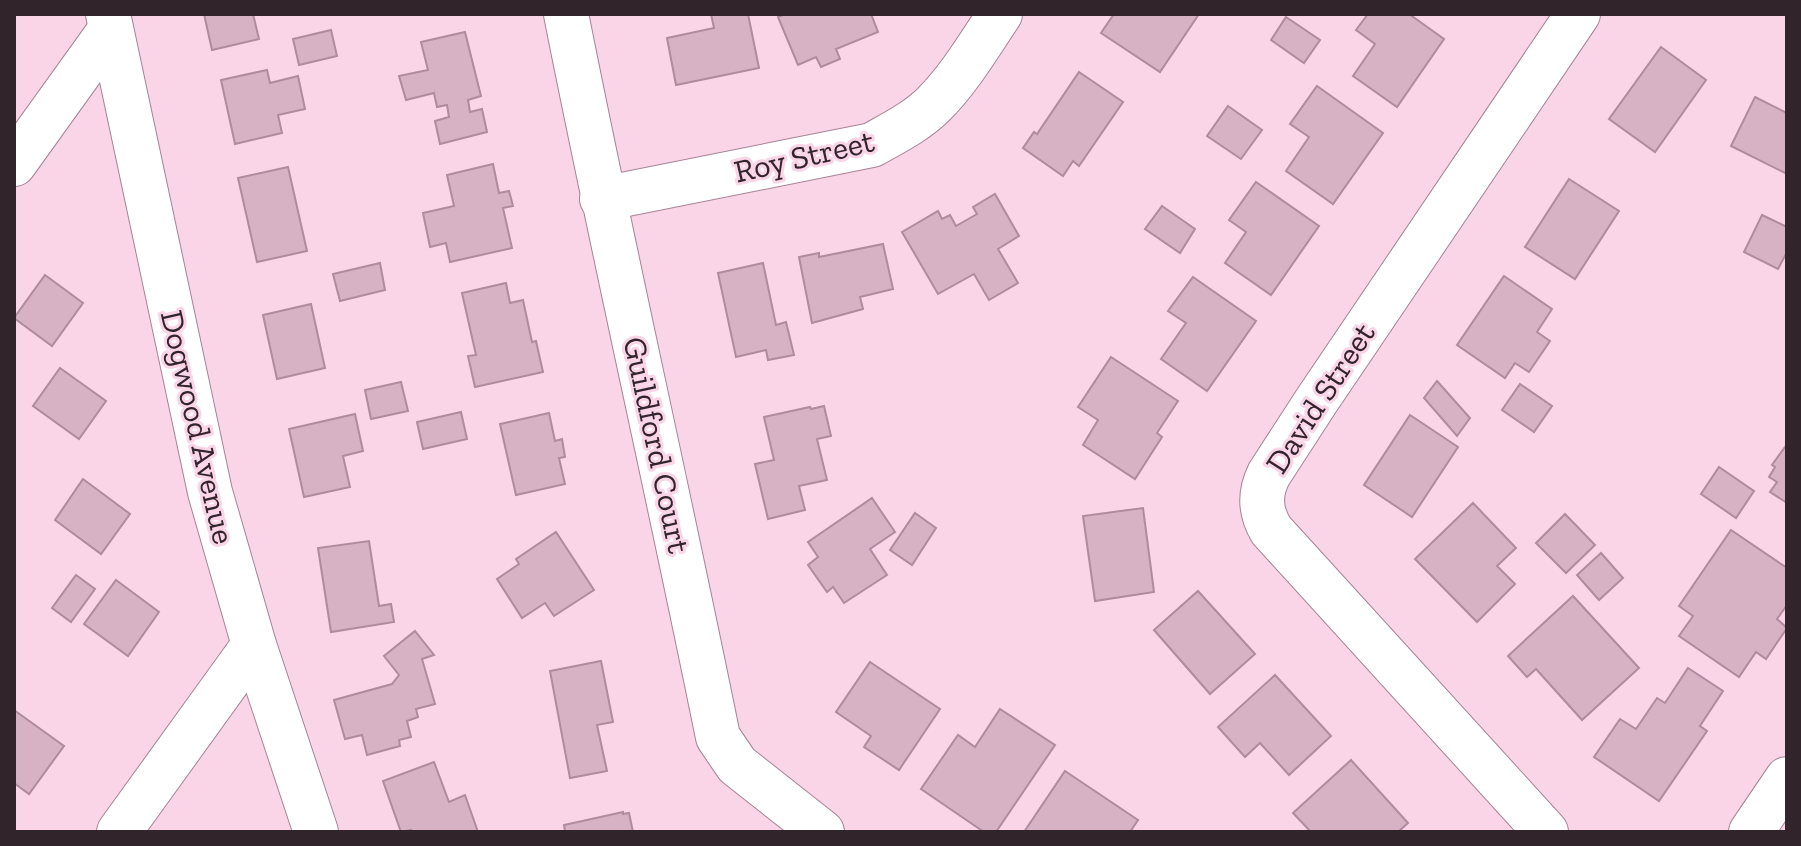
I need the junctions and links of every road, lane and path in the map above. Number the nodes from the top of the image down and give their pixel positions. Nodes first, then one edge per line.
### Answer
1 (566, 14) edge
2 (1000, 14) edge
3 (1578, 14) edge
4 (110, 22) edge
5 (14, 164) edge
6 (602, 199) junction
7 (254, 645) junction
8 (1787, 779) edge
9 (119, 832) edge
10 (316, 832) edge
11 (822, 832) edge
12 (1546, 832) edge
13 (1751, 832) edge

1 - 6 street, Guildford Court
2 - 6 street, Roy Street
3 - 12 street, David Street
4 - 5 street
4 - 7 street, Dogwood Avenue
6 - 11 street, Guildford Court
7 - 9 street
7 - 10 street, Dogwood Avenue
8 - 13 street

